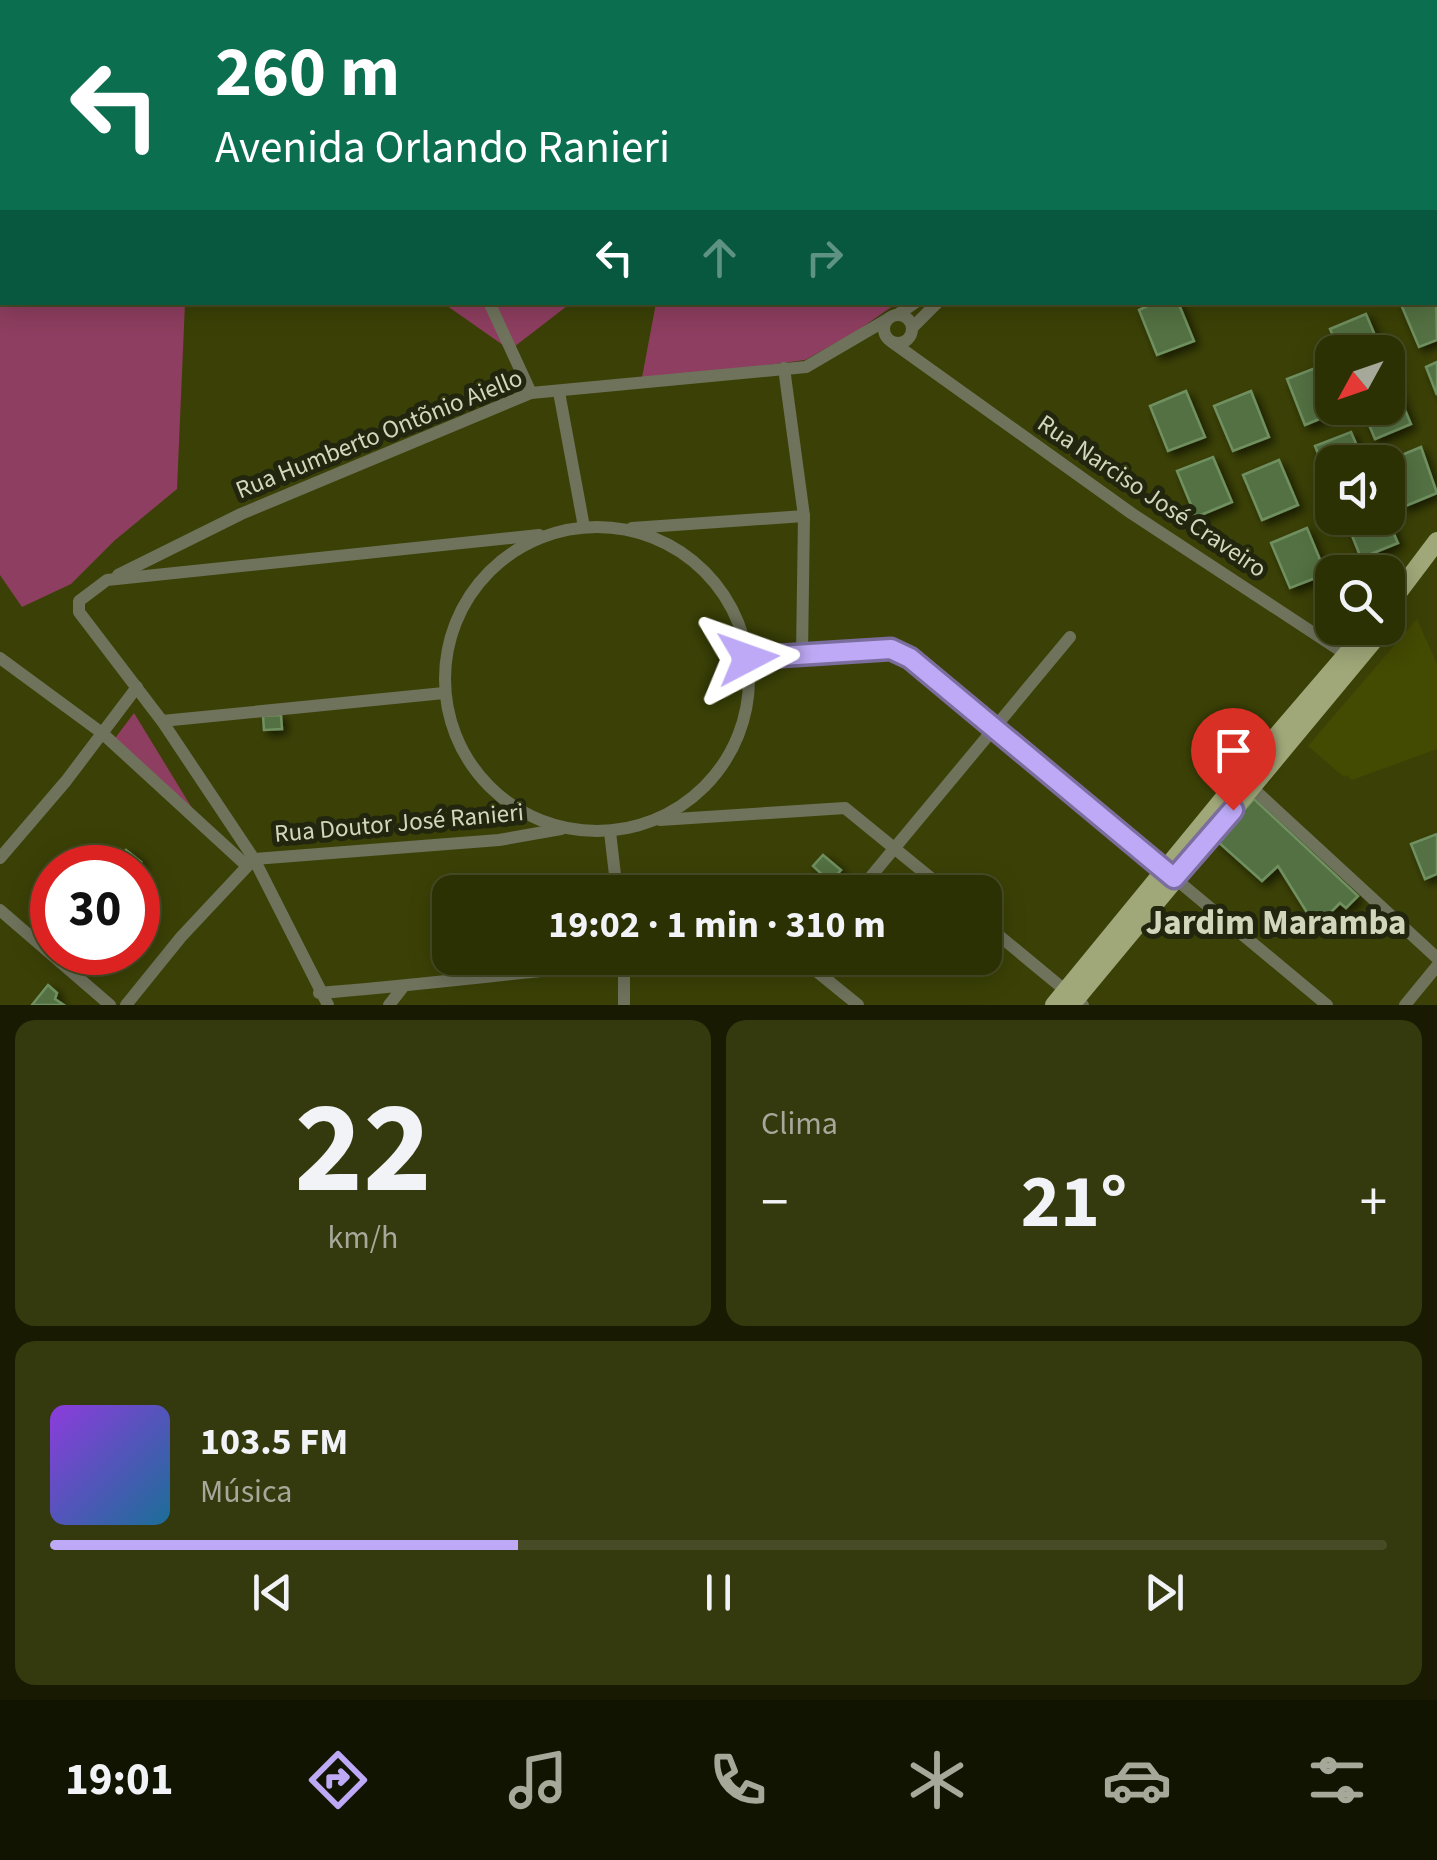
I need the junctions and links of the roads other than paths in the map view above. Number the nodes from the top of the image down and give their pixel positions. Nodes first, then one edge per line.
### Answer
1 (490, 305) edge
2 (911, 305) edge
3 (935, 305) edge
4 (892, 317) junction
5 (912, 330) junction
6 (852, 340) junction
7 (889, 340) junction
8 (925, 366) junction
9 (784, 368) junction
10 (559, 392) junction
11 (531, 393) junction
12 (804, 516) junction
13 (584, 526) junction
14 (623, 528) junction
15 (545, 535) junction
16 (1437, 541) edge
17 (1437, 559) edge
18 (107, 580) junction
19 (1405, 583) edge
20 (1405, 600) edge
21 (1070, 637) dead end
22 (1359, 645) edge
23 (1365, 645) edge
24 (802, 654) junction
25 (0, 658) edge
26 (748, 658) junction
27 (1351, 658) junction
28 (137, 687) junction
29 (444, 693) junction
30 (162, 721) junction
31 (995, 729) junction
32 (102, 732) junction
33 (1247, 782) junction
34 (658, 820) junction
35 (562, 828) junction
36 (610, 832) junction
37 (895, 848) junction
38 (0, 858) edge
39 (251, 863) junction
40 (615, 875) edge
41 (872, 875) edge
42 (928, 875) edge
43 (1169, 875) junction
44 (0, 910) edge
45 (1002, 939) edge
46 (1437, 958) edge
47 (1437, 966) edge
48 (497, 975) edge
49 (624, 975) edge
50 (820, 975) edge
51 (402, 987) junction
52 (319, 993) junction
53 (1070, 1001) edge
54 (110, 1005) edge
55 (126, 1005) edge
56 (328, 1005) edge
57 (389, 1005) edge
58 (624, 1005) edge
59 (858, 1005) edge
60 (1327, 1005) edge
61 (1405, 1005) edge

1 - 11 street
2 - 4 street, Rua Humberto Ontõnio Aiello
3 - 5 street
4 - 5 street
4 - 6 street, Rua Humberto Ontõnio Aiello
4 - 7 street
5 - 7 street
5 - 8 street
6 - 7 street
6 - 9 street, Rua Humberto Ontõnio Aiello
7 - 8 street, Rua Narciso José Craveiro
8 - 27 street, Rua Narciso José Craveiro
9 - 10 street, Rua Humberto Ontõnio Aiello
9 - 12 street
10 - 11 street, Rua Humberto Ontõnio Aiello
10 - 13 street
11 - 18 street, Rua Humberto Ontõnio Aiello
12 - 14 street
12 - 24 street
13 - 14 street
13 - 15 street
14 - 26 street
15 - 18 street
15 - 29 street
16 - 19 main road
17 - 20 main road
18 - 28 street, Rua Humberto Ontõnio Aiello
21 - 31 street
22 - 27 main road
23 - 27 main road
24 - 26 street
24 - 31 street
25 - 32 street
26 - 34 street
27 - 33 main road
28 - 30 street
28 - 32 street
29 - 30 street
29 - 35 street
30 - 39 street
31 - 37 street
31 - 43 street
32 - 38 street
32 - 39 street
33 - 43 main road
33 - 46 street
34 - 36 street
34 - 37 street
35 - 36 street
35 - 39 street, Rua Doutor José Ranieri
36 - 40 street
37 - 41 street
37 - 42 street
39 - 52 street
39 - 55 street, Rua Doutor José Ranieri
43 - 53 main road
43 - 60 street
44 - 54 street
45 - 53 street
47 - 61 street
48 - 51 street
49 - 58 street
50 - 59 street
51 - 52 street
51 - 57 street
52 - 56 street

